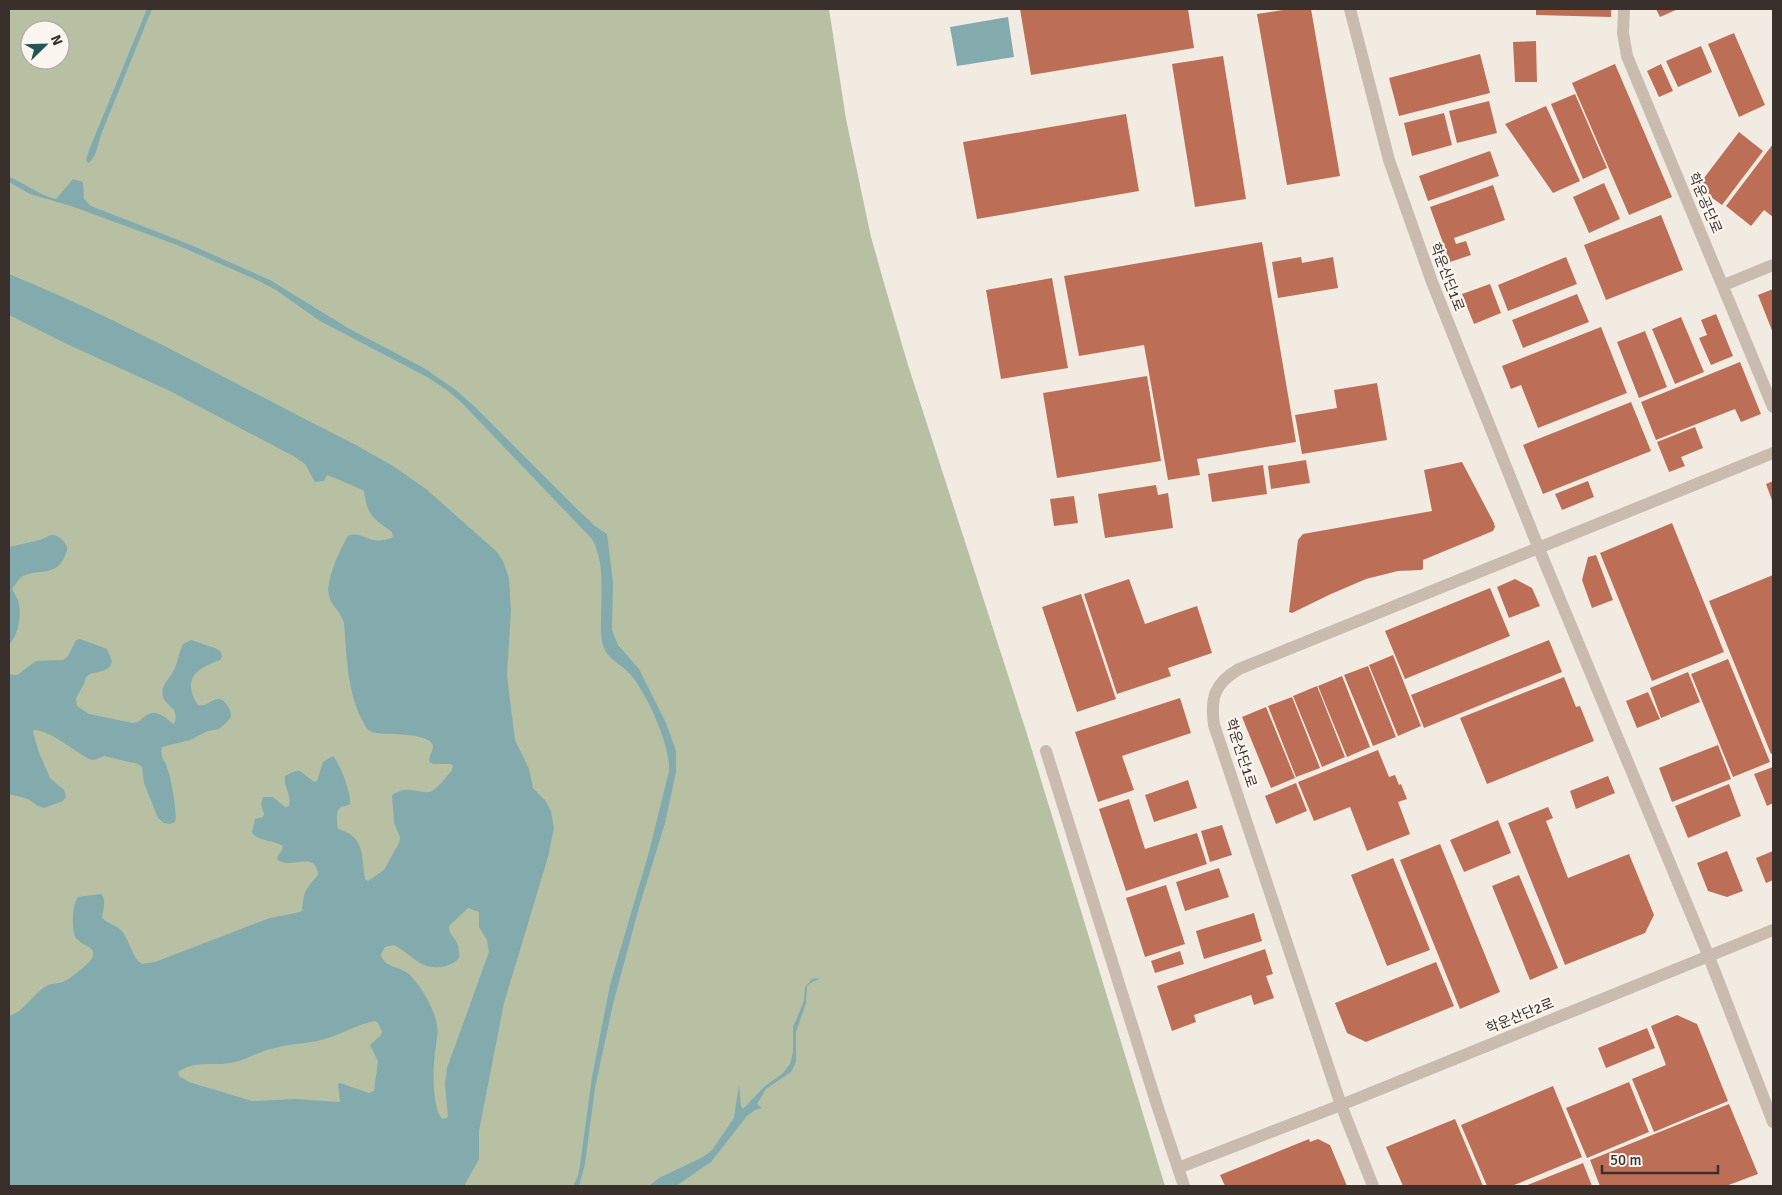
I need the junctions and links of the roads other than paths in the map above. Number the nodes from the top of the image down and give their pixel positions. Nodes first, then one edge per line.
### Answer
1 (1350, 9) edge
2 (1624, 9) edge
3 (1773, 265) edge
4 (1724, 284) junction
5 (1773, 406) edge
6 (1773, 453) edge
7 (1539, 548) junction
8 (1046, 751) dead end
9 (1773, 930) edge
10 (1709, 957) junction
11 (1342, 1105) junction
12 (1773, 1122) edge
13 (1178, 1168) junction
14 (1184, 1186) edge
15 (1372, 1186) edge

1 - 7 street, 학운산단1로
2 - 4 street, 학운공단로
3 - 4 street
4 - 5 street, 학운공단로
6 - 7 street, 학운산단1로
7 - 10 street
7 - 11 street, 학운산단1로
8 - 13 street
9 - 10 street, 학운산단2로
10 - 11 street, 학운산단2로
10 - 12 street
11 - 13 street, 학운산단2로
11 - 15 street
13 - 14 street

